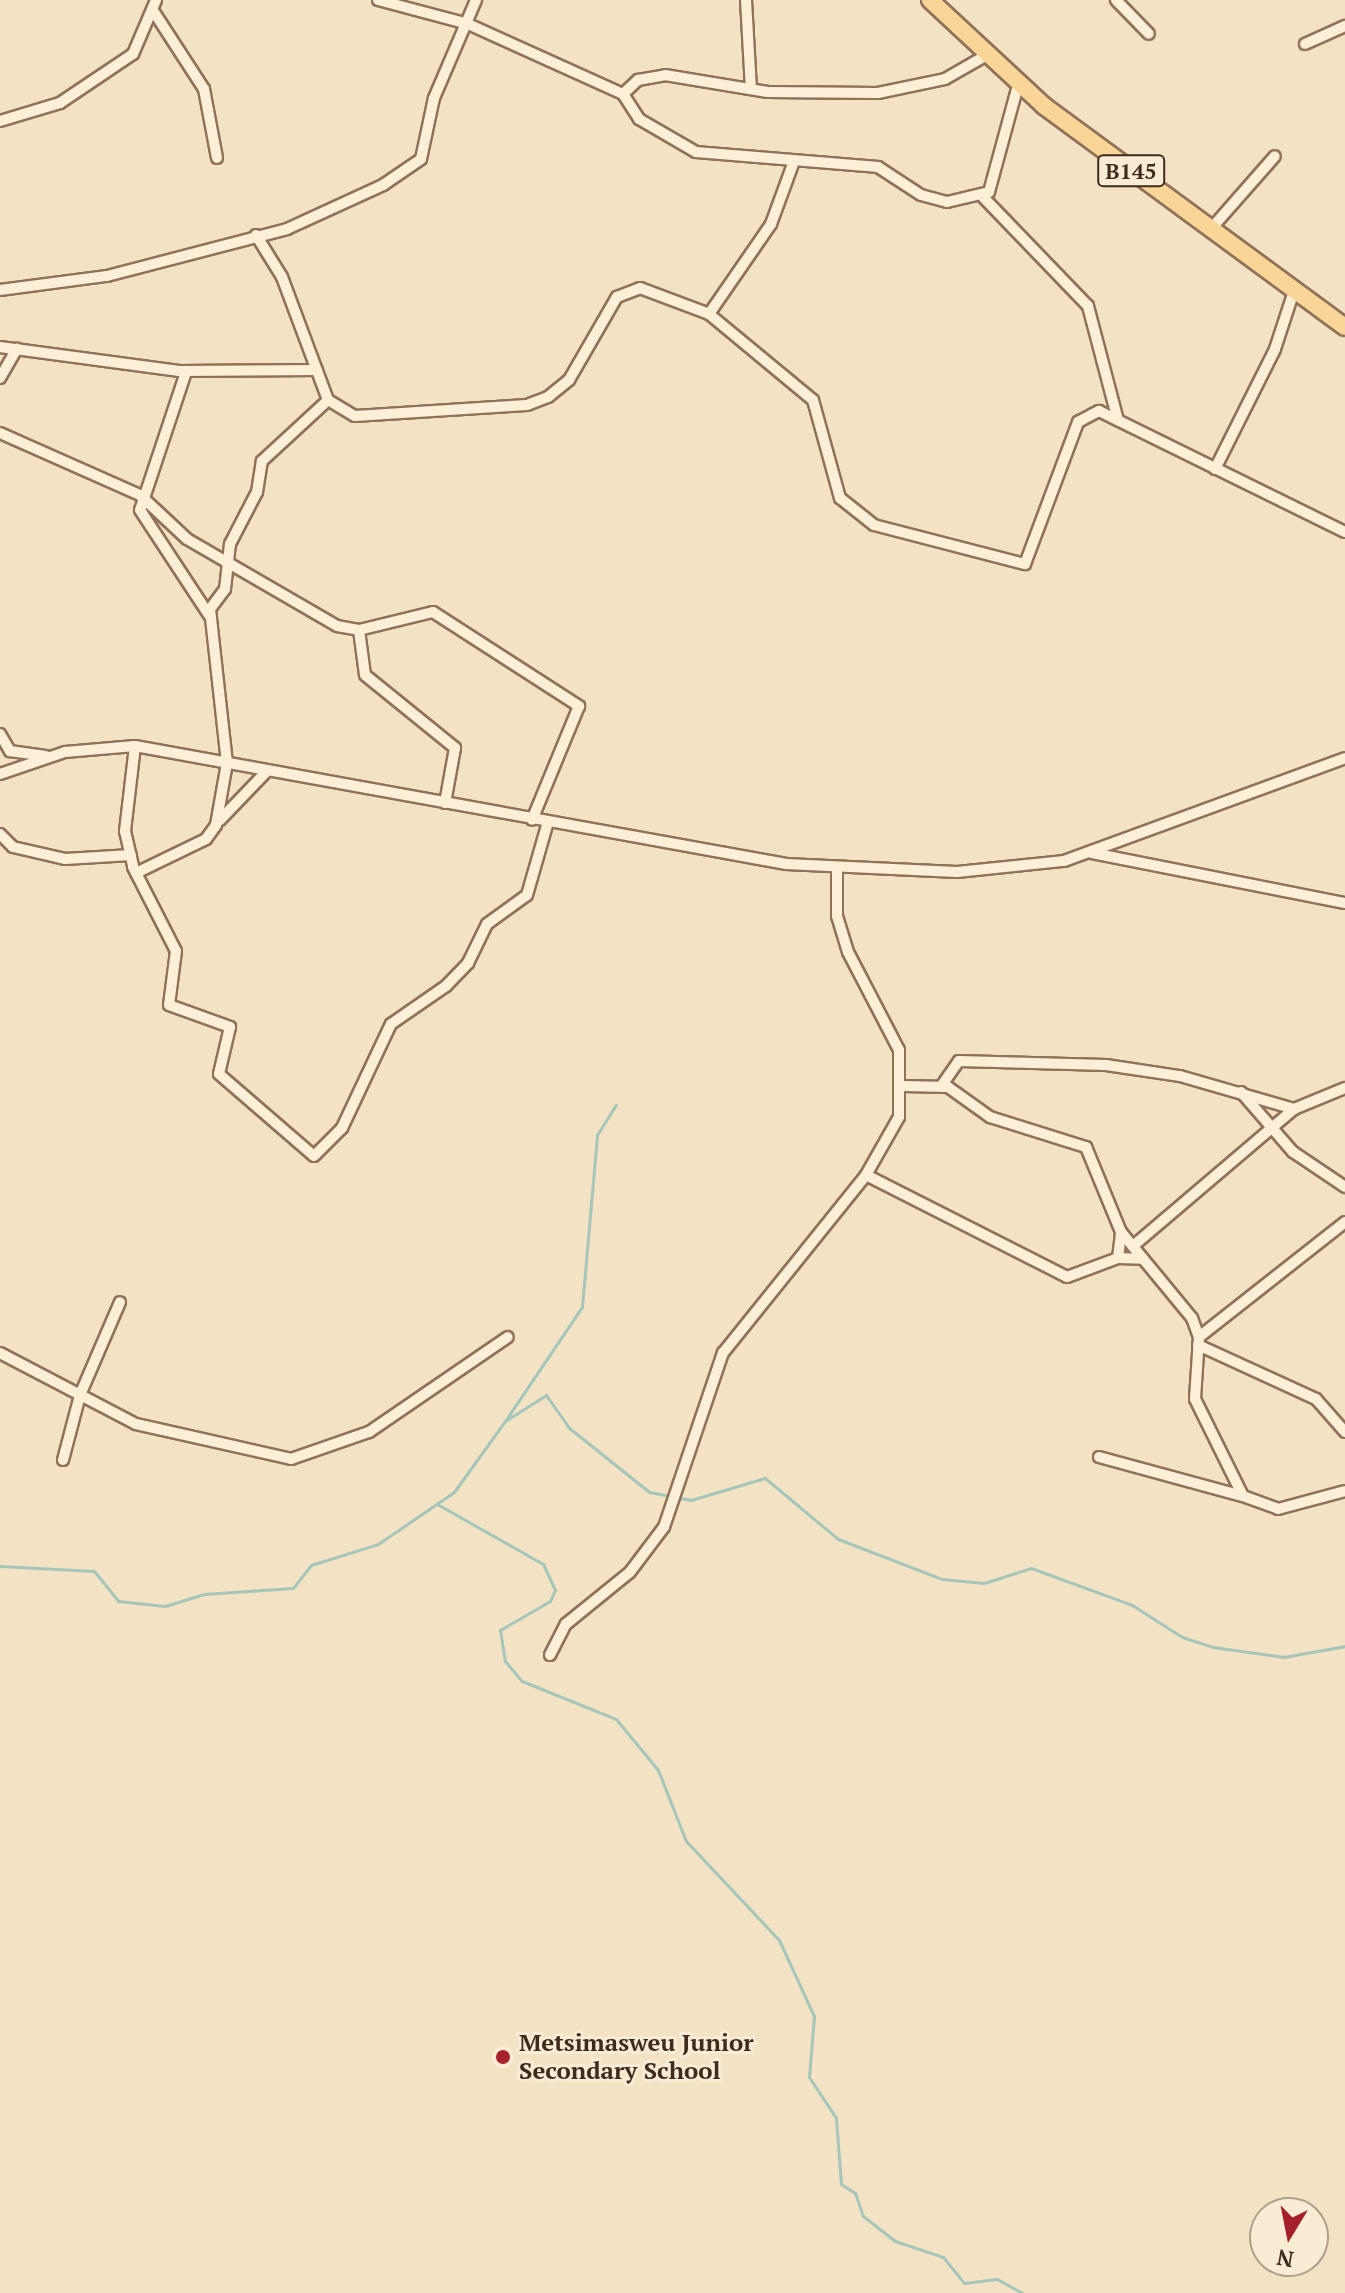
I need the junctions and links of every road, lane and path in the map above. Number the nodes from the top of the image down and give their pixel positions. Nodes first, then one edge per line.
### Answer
1 (156, 0) edge
2 (378, 0) edge
3 (476, 0) edge
4 (746, 0) edge
5 (930, 0) edge
6 (1116, 0) edge
7 (154, 12) junction
8 (468, 24) junction
9 (1345, 26) edge
10 (1149, 34) dead end
11 (1305, 44) dead end
12 (985, 56) junction
13 (1018, 85) junction
14 (751, 89) junction
15 (623, 94) junction
16 (0, 121) edge
17 (1275, 156) dead end
18 (217, 158) dead end
19 (793, 164) junction
20 (984, 198) junction
21 (1210, 230) junction
22 (256, 235) junction
23 (0, 290) edge
24 (1294, 291) junction
25 (709, 314) junction
26 (1345, 327) edge
27 (0, 347) edge
28 (17, 349) junction
29 (317, 370) junction
30 (186, 372) junction
31 (0, 378) edge
32 (328, 400) junction
33 (1118, 420) junction
34 (0, 433) edge
35 (1215, 469) junction
36 (140, 495) junction
37 (1345, 532) edge
38 (227, 562) junction
39 (209, 615) junction
40 (359, 630) junction
41 (0, 734) edge
42 (135, 746) junction
43 (3, 753) edge
44 (48, 756) junction
45 (1345, 758) edge
46 (227, 763) junction
47 (267, 771) junction
48 (0, 774) edge
49 (445, 803) junction
50 (532, 820) junction
51 (548, 822) junction
52 (216, 825) junction
53 (0, 834) edge
54 (1091, 853) junction
55 (131, 855) junction
56 (837, 870) junction
57 (136, 873) junction
58 (1345, 903) edge
59 (942, 1085) junction
60 (904, 1086) junction
61 (1345, 1088) edge
62 (1241, 1092) junction
63 (1294, 1109) junction
64 (1273, 1130) junction
65 (866, 1175) junction
66 (1345, 1187) edge
67 (1345, 1222) edge
68 (1121, 1232) junction
69 (1133, 1246) junction
70 (1118, 1258) junction
71 (1143, 1259) junction
72 (120, 1302) dead end
73 (508, 1337) dead end
74 (1199, 1341) junction
75 (0, 1353) edge
76 (80, 1395) junction
77 (1345, 1432) edge
78 (1099, 1457) dead end
79 (63, 1460) dead end
80 (1345, 1491) edge
81 (1243, 1496) junction
82 (550, 1655) dead end

1 - 7 street
2 - 8 street
3 - 8 street
4 - 14 street
5 - 12 main road, B145
6 - 10 street
7 - 16 street
7 - 18 street
8 - 15 street
8 - 22 street
9 - 11 street
12 - 13 main road, B145
12 - 14 street
13 - 20 street
13 - 21 main road, B145
14 - 15 street
15 - 19 street
17 - 21 street
19 - 20 street
19 - 25 street
20 - 33 street
21 - 24 main road, B145
22 - 23 street
22 - 29 street
24 - 26 main road, B145
24 - 35 street
25 - 32 street
25 - 33 street
27 - 28 street
28 - 30 street
28 - 31 street
29 - 30 street
29 - 32 street
30 - 36 street
32 - 38 street
33 - 35 street
34 - 36 street
35 - 37 street
36 - 38 street
36 - 39 street
38 - 39 street
38 - 40 street
39 - 46 street
40 - 49 street
40 - 50 street
41 - 43 street
42 - 44 street
42 - 46 street
42 - 55 street
43 - 44 street
44 - 48 street
45 - 54 street
46 - 47 street
46 - 52 street
47 - 49 street
47 - 52 street
49 - 50 street
50 - 51 street
51 - 56 street
51 - 57 street
52 - 57 street
53 - 55 street
54 - 56 street
54 - 58 street
55 - 57 street
56 - 60 street
59 - 60 street
59 - 62 street
59 - 68 street
60 - 65 street
61 - 63 street
62 - 63 street
62 - 64 street
63 - 64 street
64 - 66 street
64 - 69 street
65 - 70 street
65 - 82 street
67 - 74 street
68 - 69 street
68 - 70 street
69 - 71 street
70 - 71 street
71 - 74 street
72 - 76 street
73 - 76 street
74 - 77 street
74 - 81 street
75 - 76 street
76 - 79 street
78 - 81 street
80 - 81 street

